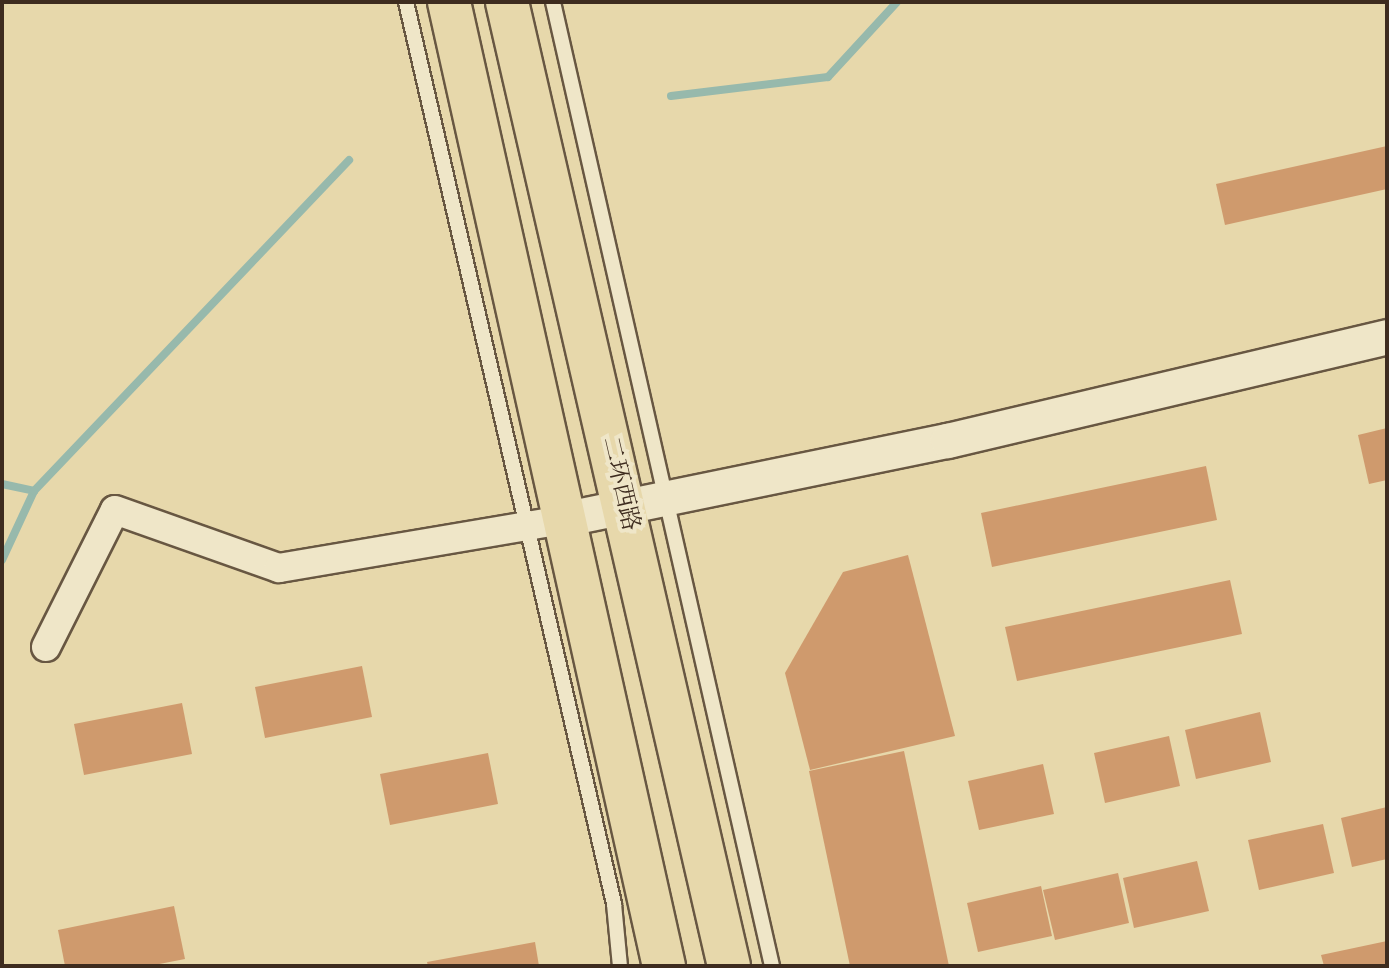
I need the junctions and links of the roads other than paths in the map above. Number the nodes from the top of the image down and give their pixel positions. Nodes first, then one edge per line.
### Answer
1 (406, 2) edge
2 (449, 2) edge
3 (507, 2) edge
4 (553, 2) edge
5 (1387, 337) edge
6 (669, 500) junction
7 (625, 509) junction
8 (543, 524) junction
9 (46, 647) dead end
10 (620, 966) edge
11 (664, 966) edge
12 (729, 966) edge
13 (772, 966) edge

1 - 8 lane
2 - 8 main road
3 - 7 main road, 二环西路
4 - 6 lane
5 - 6 street
6 - 7 street
6 - 13 lane
7 - 8 street
7 - 12 main road, 二环西路
8 - 9 street
8 - 10 lane
8 - 11 main road

